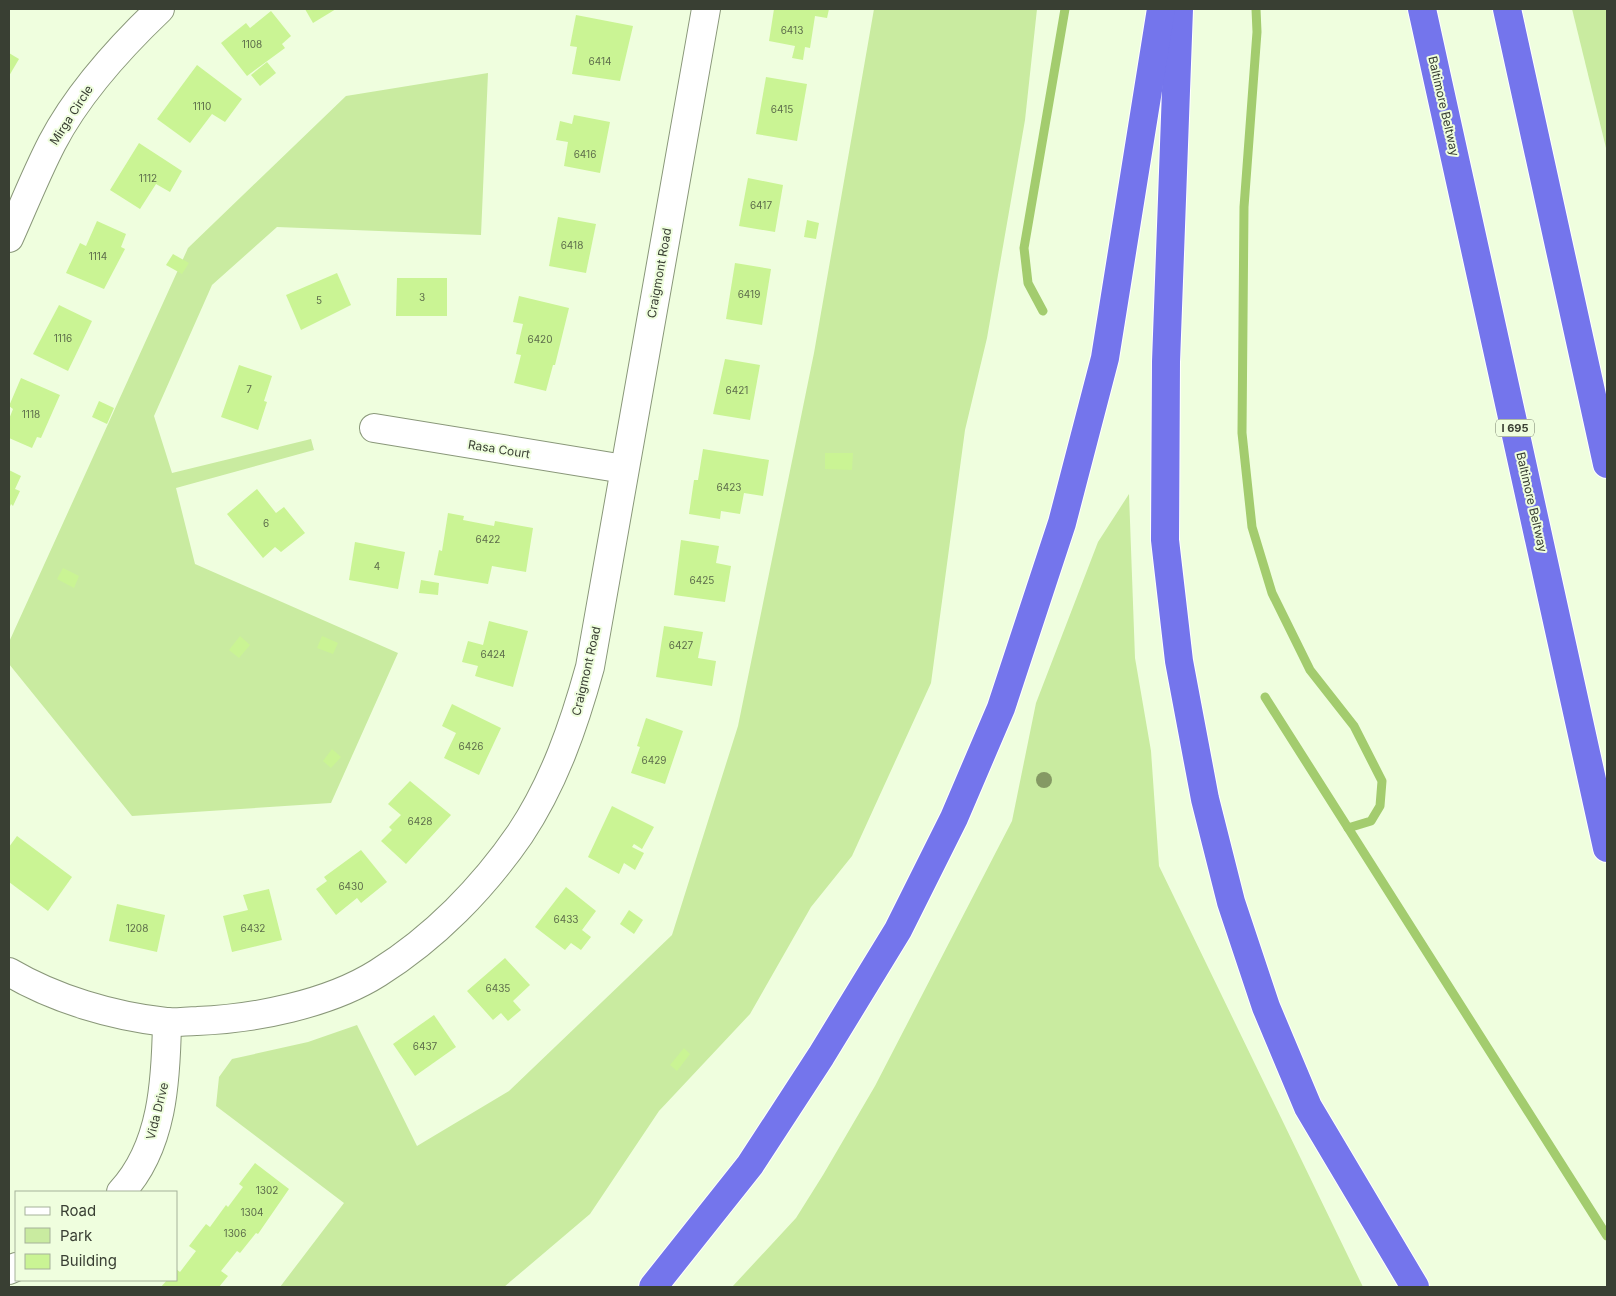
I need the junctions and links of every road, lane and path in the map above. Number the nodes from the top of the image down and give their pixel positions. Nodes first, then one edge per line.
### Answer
1 (160, 9) edge
2 (706, 9) edge
3 (1161, 9) edge
4 (1179, 9) edge
5 (1422, 9) edge
6 (1507, 9) edge
7 (9, 238) edge
8 (374, 428) dead end
9 (1607, 464) edge
10 (624, 469) junction
11 (1607, 848) edge
12 (9, 972) edge
13 (167, 1022) junction
14 (122, 1191) edge
15 (653, 1287) edge
16 (1416, 1287) edge

1 - 7 street, Mirga Circle
2 - 10 street, Craigmont Road
3 - 15 highway
4 - 16 highway
5 - 11 highway, Baltimore Beltway / I 695
6 - 9 highway
8 - 10 street, Rasa Court
10 - 13 street, Craigmont Road
12 - 13 street, Craigmont Road
13 - 14 street, Vida Drive

